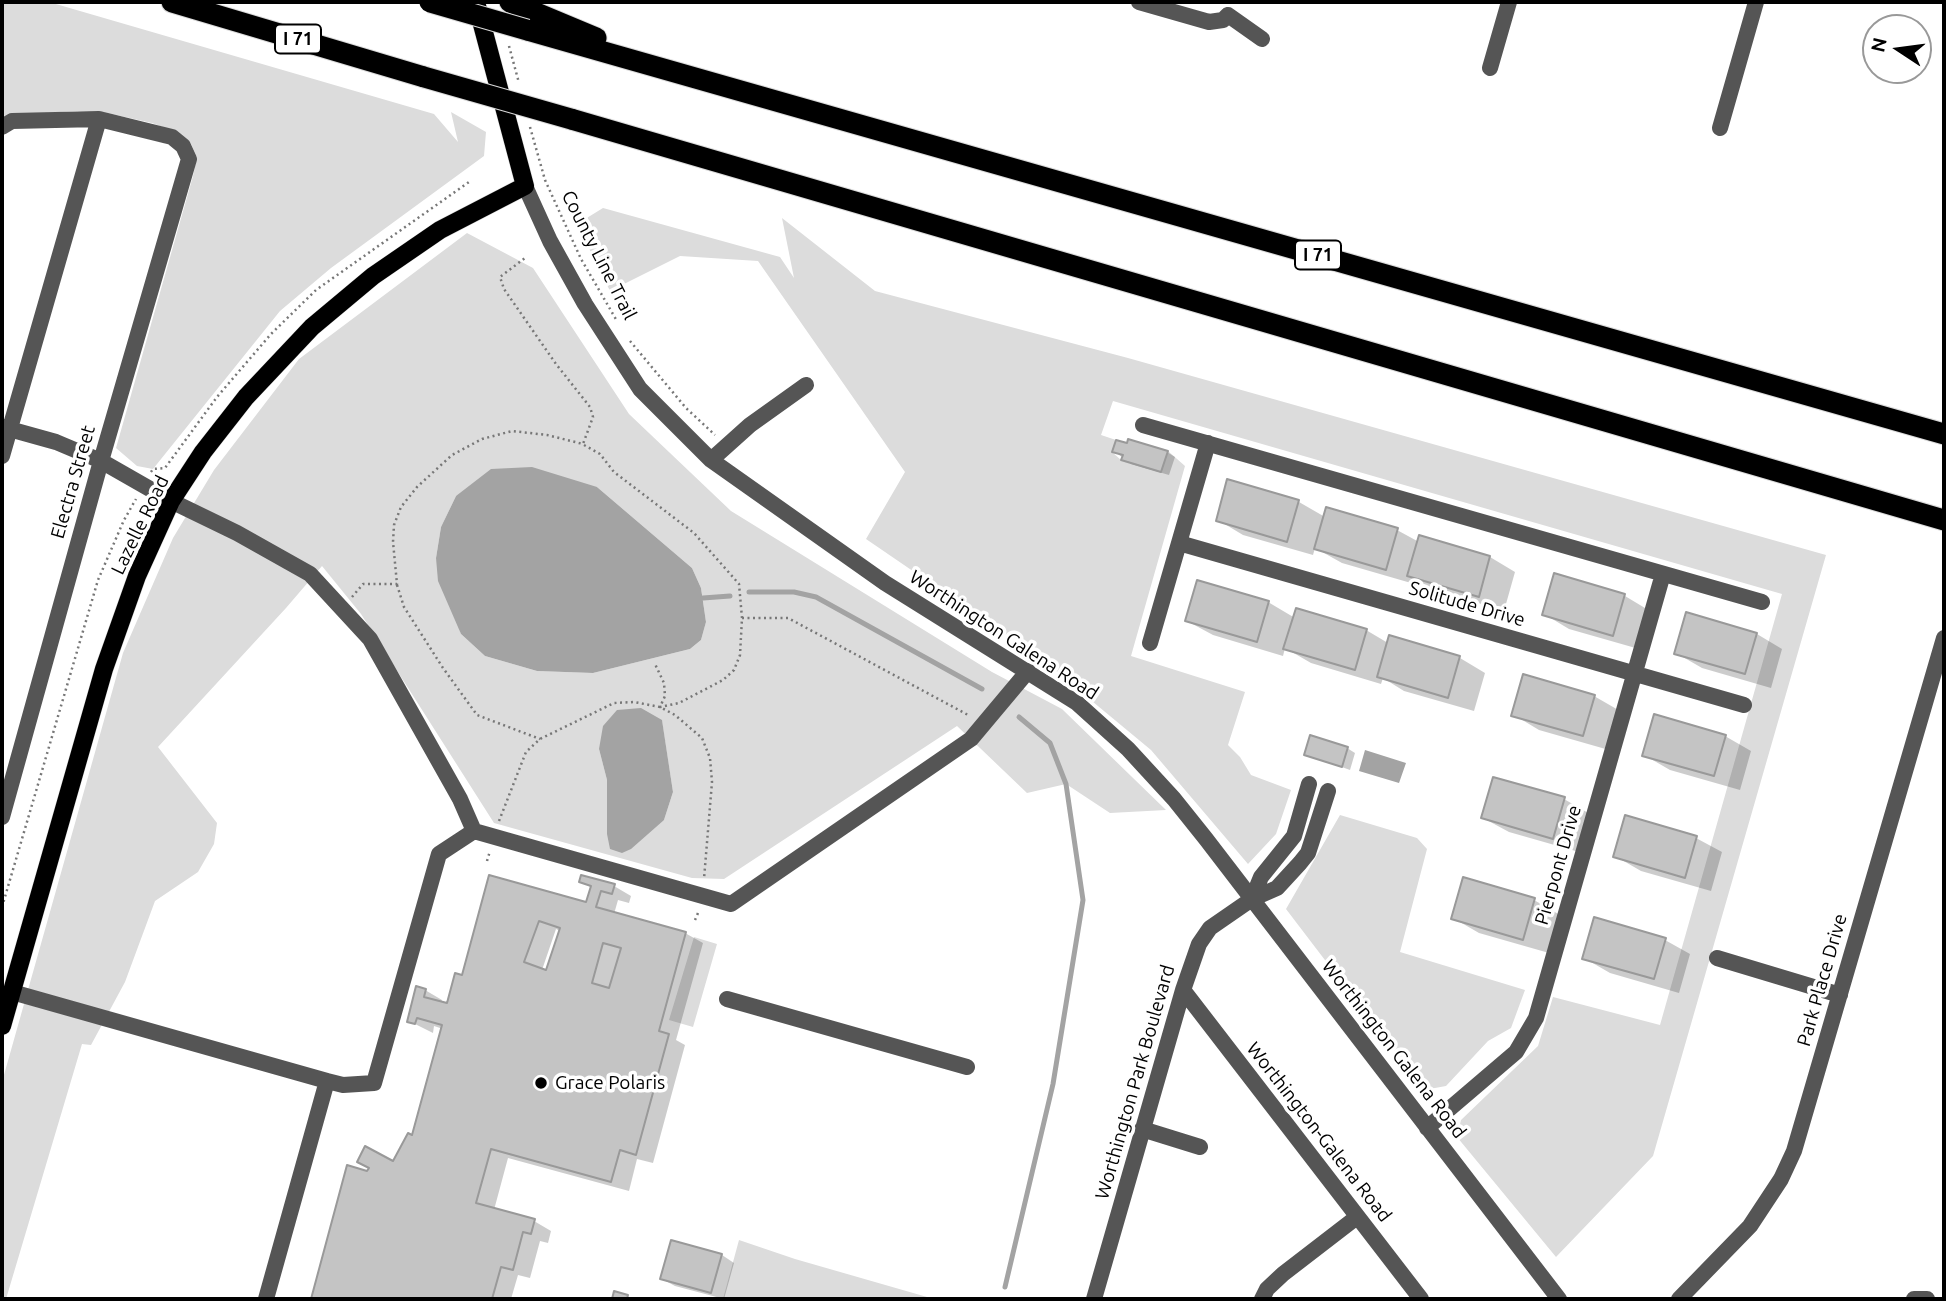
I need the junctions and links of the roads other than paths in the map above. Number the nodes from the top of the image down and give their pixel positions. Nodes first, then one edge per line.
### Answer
1 (172, 2) edge
2 (430, 2) edge
3 (476, 2) edge
4 (1139, 2) edge
5 (1509, 2) edge
6 (1756, 2) edge
7 (517, 4) edge
8 (1231, 8) edge
9 (1262, 39) dead end
10 (1490, 68) dead end
11 (692, 77) junction
12 (99, 119) junction
13 (2, 127) edge
14 (1720, 128) dead end
15 (525, 186) junction
16 (806, 385) dead end
17 (1143, 425) dead end
18 (6, 428) edge
19 (1944, 435) edge
20 (1208, 443) junction
21 (2, 456) edge
22 (711, 460) junction
23 (101, 461) junction
24 (171, 501) junction
25 (1944, 520) edge
26 (1179, 543) junction
27 (1663, 574) junction
28 (1762, 602) dead end
29 (1944, 638) edge
30 (1150, 643) dead end
31 (1028, 671) junction
32 (1634, 674) junction
33 (1744, 705) dead end
34 (1309, 784) dead end
35 (1328, 791) dead end
36 (2, 817) edge
37 (474, 831) junction
38 (1252, 899) junction
39 (1717, 958) dead end
40 (1183, 990) junction
41 (12, 992) junction
42 (1840, 995) junction
43 (727, 999) dead end
44 (2, 1026) edge
45 (967, 1067) dead end
46 (327, 1081) junction
47 (1427, 1128) junction
48 (1142, 1129) junction
49 (1200, 1147) dead end
50 (1357, 1217) junction
51 (266, 1299) edge
52 (1094, 1299) edge
53 (1262, 1299) edge
54 (1421, 1299) edge
55 (1559, 1299) edge
56 (1679, 1299) edge
57 (1914, 1299) edge
58 (1927, 1299) edge

1 - 25 highway, I 71, bridge
2 - 11 highway, I 71, bridge
3 - 15 main road, Worthington Galena Road
4 - 8 street
5 - 10 street
6 - 14 street
7 - 11 highway
8 - 9 street
11 - 19 highway, I 71
12 - 13 street
12 - 18 street
12 - 23 street, Electra Street
15 - 22 street, Worthington Galena Road
15 - 24 main road, Lazelle Road
16 - 22 street
17 - 20 street
18 - 21 street
18 - 23 street
20 - 26 street
20 - 27 street
22 - 31 street, Worthington Galena Road
23 - 24 street
23 - 36 street, Electra Street
24 - 37 street
24 - 41 main road, Lazelle Road
26 - 30 street
26 - 32 street, Solitude Drive
27 - 28 street
27 - 32 street, Pierpont Drive
29 - 42 street, Park Place Drive
31 - 37 street
31 - 38 street, Worthington Galena Road
32 - 33 street, Solitude Drive
32 - 47 street, Pierpont Drive
34 - 38 street
35 - 38 street, Worthington Park Boulevard
37 - 46 street
38 - 40 street, Worthington Park Boulevard
38 - 47 street, Worthington Galena Road
39 - 42 street
40 - 48 street, Worthington Park Boulevard
40 - 50 street, Worthington-Galena Road
41 - 44 main road, Lazelle Road
41 - 46 street
42 - 56 street, Park Place Drive
43 - 45 street
46 - 51 street
47 - 55 street, Worthington Galena Road
48 - 49 street
48 - 52 street, Worthington Park Boulevard
50 - 53 street
50 - 54 street, Worthington-Galena Road
57 - 58 street

